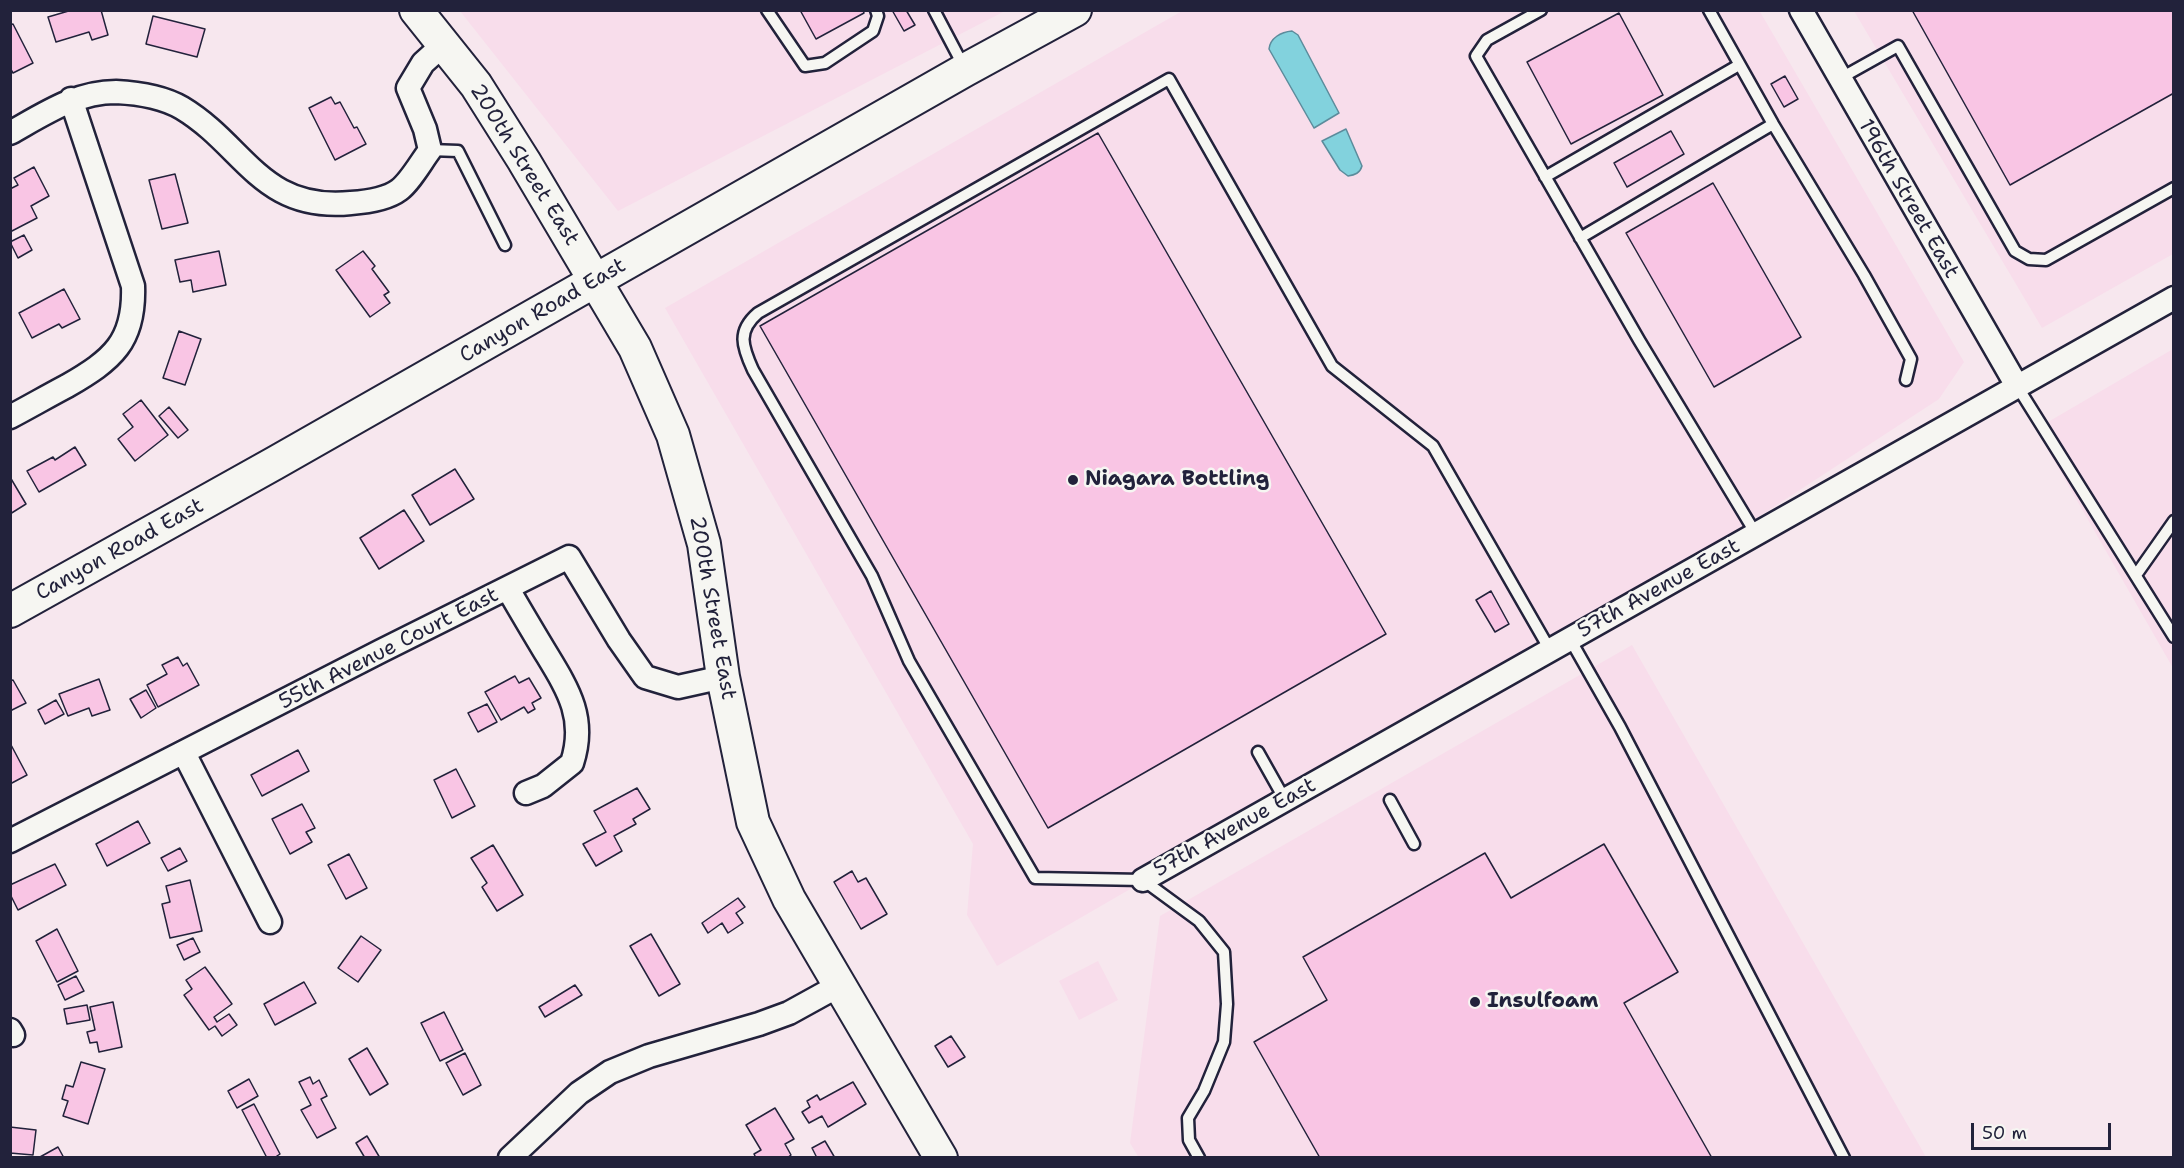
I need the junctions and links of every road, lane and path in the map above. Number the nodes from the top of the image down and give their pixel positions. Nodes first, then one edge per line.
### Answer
1 (417, 10) edge
2 (767, 10) edge
3 (876, 10) edge
4 (934, 10) edge
5 (1075, 10) edge
6 (1541, 10) edge
7 (1708, 10) edge
8 (1801, 10) edge
9 (444, 44) junction
10 (1739, 65) junction
11 (965, 70) junction
12 (1838, 79) junction
13 (71, 99) junction
14 (1773, 124) junction
15 (10, 133) edge
16 (430, 150) junction
17 (1545, 177) junction
18 (2174, 188) edge
19 (1580, 238) junction
20 (505, 245) dead end
21 (596, 280) junction
22 (2174, 298) edge
23 (1906, 380) dead end
24 (2017, 386) junction
25 (10, 417) edge
26 (2174, 521) edge
27 (1756, 534) junction
28 (2136, 574) junction
29 (508, 589) junction
30 (23, 604) edge
31 (2174, 637) edge
32 (1570, 639) junction
33 (1550, 650) junction
34 (723, 677) junction
35 (1257, 752) dead end
36 (184, 753) junction
37 (526, 793) dead end
38 (1285, 800) junction
39 (1390, 800) dead end
40 (10, 841) edge
41 (1414, 844) dead end
42 (1143, 880) junction
43 (270, 922) dead end
44 (838, 986) junction
45 (510, 1158) edge
46 (941, 1158) edge
47 (1199, 1158) edge
48 (1844, 1158) edge

1 - 9 street, 200th Street East
2 - 3 lane
4 - 11 lane
5 - 11 street, Canyon Road East
6 - 17 lane
7 - 10 lane
8 - 12 street, 196th Street East
9 - 16 street
9 - 21 street, 200th Street East
10 - 14 lane
10 - 17 lane
11 - 21 street, Canyon Road East
12 - 18 lane
12 - 24 street, 196th Street East
13 - 15 street
13 - 16 street
13 - 25 street
14 - 19 lane
14 - 23 lane
16 - 20 lane
17 - 19 lane
19 - 27 lane
21 - 30 street, Canyon Road East
21 - 34 street, 200th Street East
22 - 24 street, 57th Avenue East
24 - 27 street, 57th Avenue East
24 - 28 lane
26 - 28 lane
27 - 32 street, 57th Avenue East
28 - 31 lane
29 - 34 street, 55th Avenue Court East
29 - 36 street, 55th Avenue Court East
29 - 37 street
32 - 33 street, 57th Avenue East
32 - 48 lane
33 - 38 street, 57th Avenue East
33 - 42 lane
34 - 44 street, 200th Street East
35 - 38 lane
36 - 40 street, 55th Avenue Court East
36 - 43 street
38 - 42 street, 57th Avenue East
39 - 41 lane
42 - 47 lane
44 - 45 street
44 - 46 street, 200th Street East

